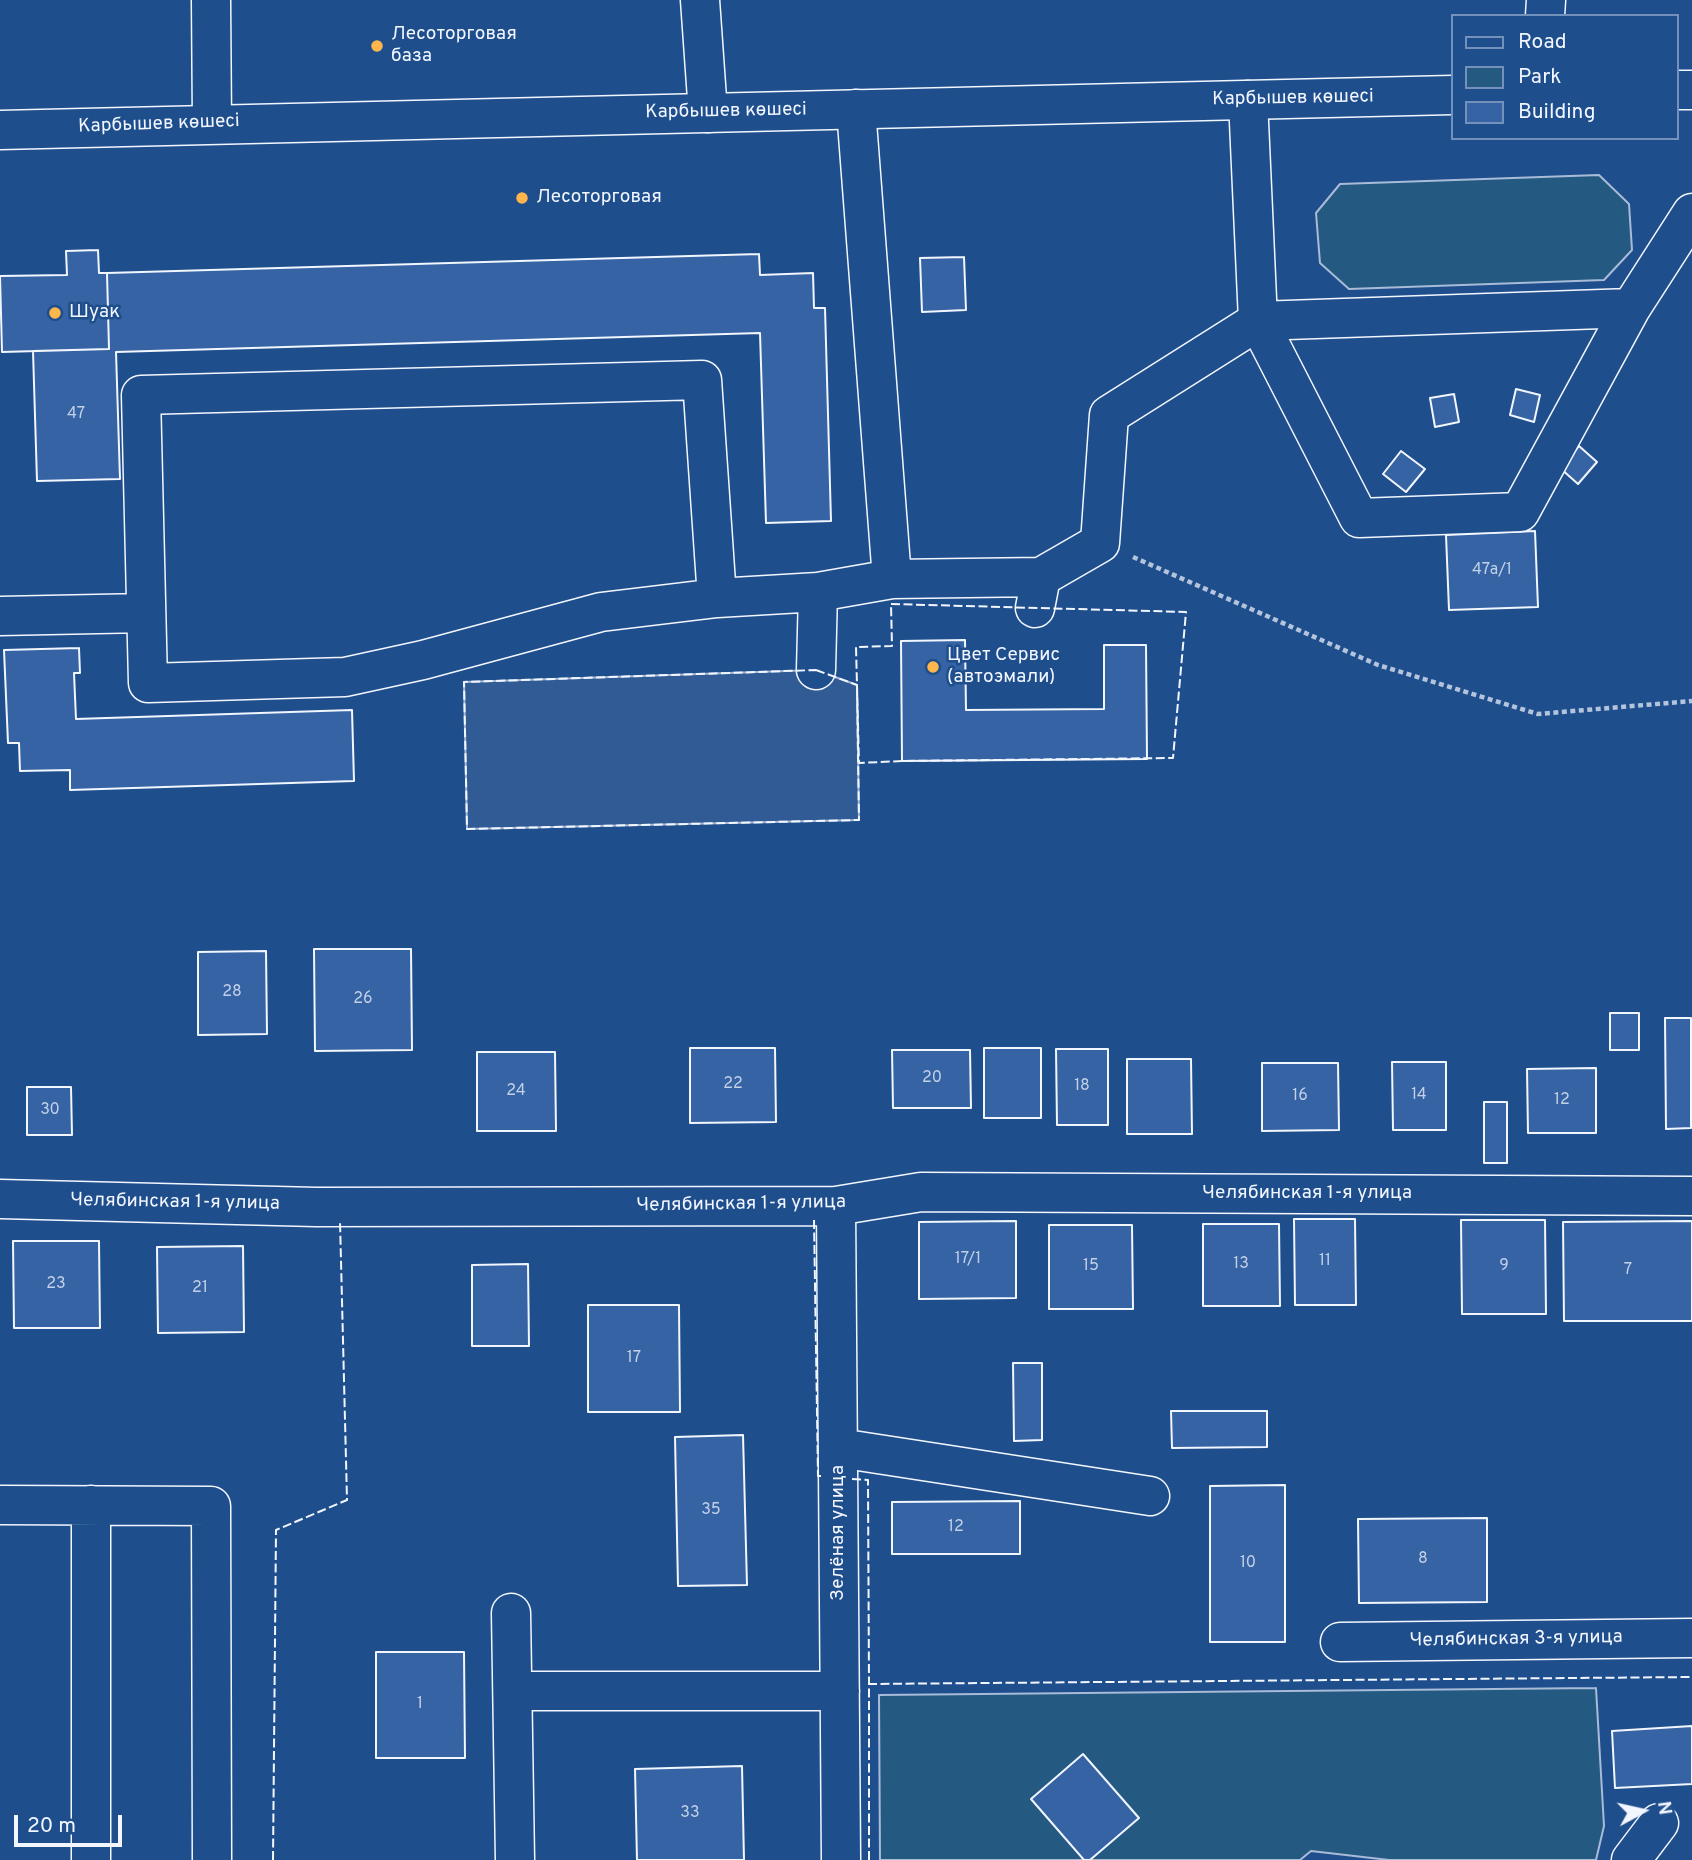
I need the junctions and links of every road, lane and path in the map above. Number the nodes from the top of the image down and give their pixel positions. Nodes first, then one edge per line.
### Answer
1 (211, 0) edge
2 (700, 0) edge
3 (1450, 95) edge
4 (1248, 100) junction
5 (856, 109) junction
6 (708, 113) junction
7 (212, 124) junction
8 (0, 130) edge
9 (1692, 213) edge
10 (1631, 308) junction
11 (1258, 321) junction
12 (1100, 543) junction
13 (892, 579) junction
14 (818, 592) junction
15 (717, 598) junction
16 (146, 613) junction
17 (0, 616) edge
18 (816, 670) dead end
19 (1692, 701) edge
20 (1692, 1196) edge
21 (0, 1199) edge
22 (836, 1206) junction
23 (839, 1448) junction
24 (1150, 1496) dead end
25 (0, 1505) edge
26 (90, 1506) junction
27 (511, 1613) dead end
28 (1692, 1638) edge
29 (1340, 1642) dead end
30 (513, 1690) junction
31 (840, 1691) junction
32 (1659, 1823) dead end
33 (91, 1860) edge
34 (212, 1860) edge
35 (515, 1860) edge
36 (841, 1860) edge
37 (1631, 1860) edge

1 - 7 street
2 - 6 street
3 - 4 street, Карбышев көшесі
4 - 5 street, Карбышев көшесі
4 - 11 street
5 - 6 street, Карбышев көшесі
5 - 13 street
6 - 7 street, Карбышев көшесі
7 - 8 street, Карбышев көшесі
9 - 10 street
10 - 11 street
10 - 11 street
11 - 12 street
12 - 13 street
12 - 19 path
13 - 14 street
14 - 15 street
14 - 18 street
15 - 16 street
15 - 16 street
16 - 17 street
20 - 22 street, Челябинская 1-я улица
21 - 22 street, Челябинская 1-я улица
22 - 23 street, Зелёная улица
23 - 24 street
23 - 31 street, Зелёная улица
25 - 26 street
26 - 33 street
26 - 34 street
27 - 30 street
28 - 29 street, Челябинская 3-я улица
30 - 31 street
30 - 35 street
31 - 36 street, Зелёная улица
32 - 37 street

